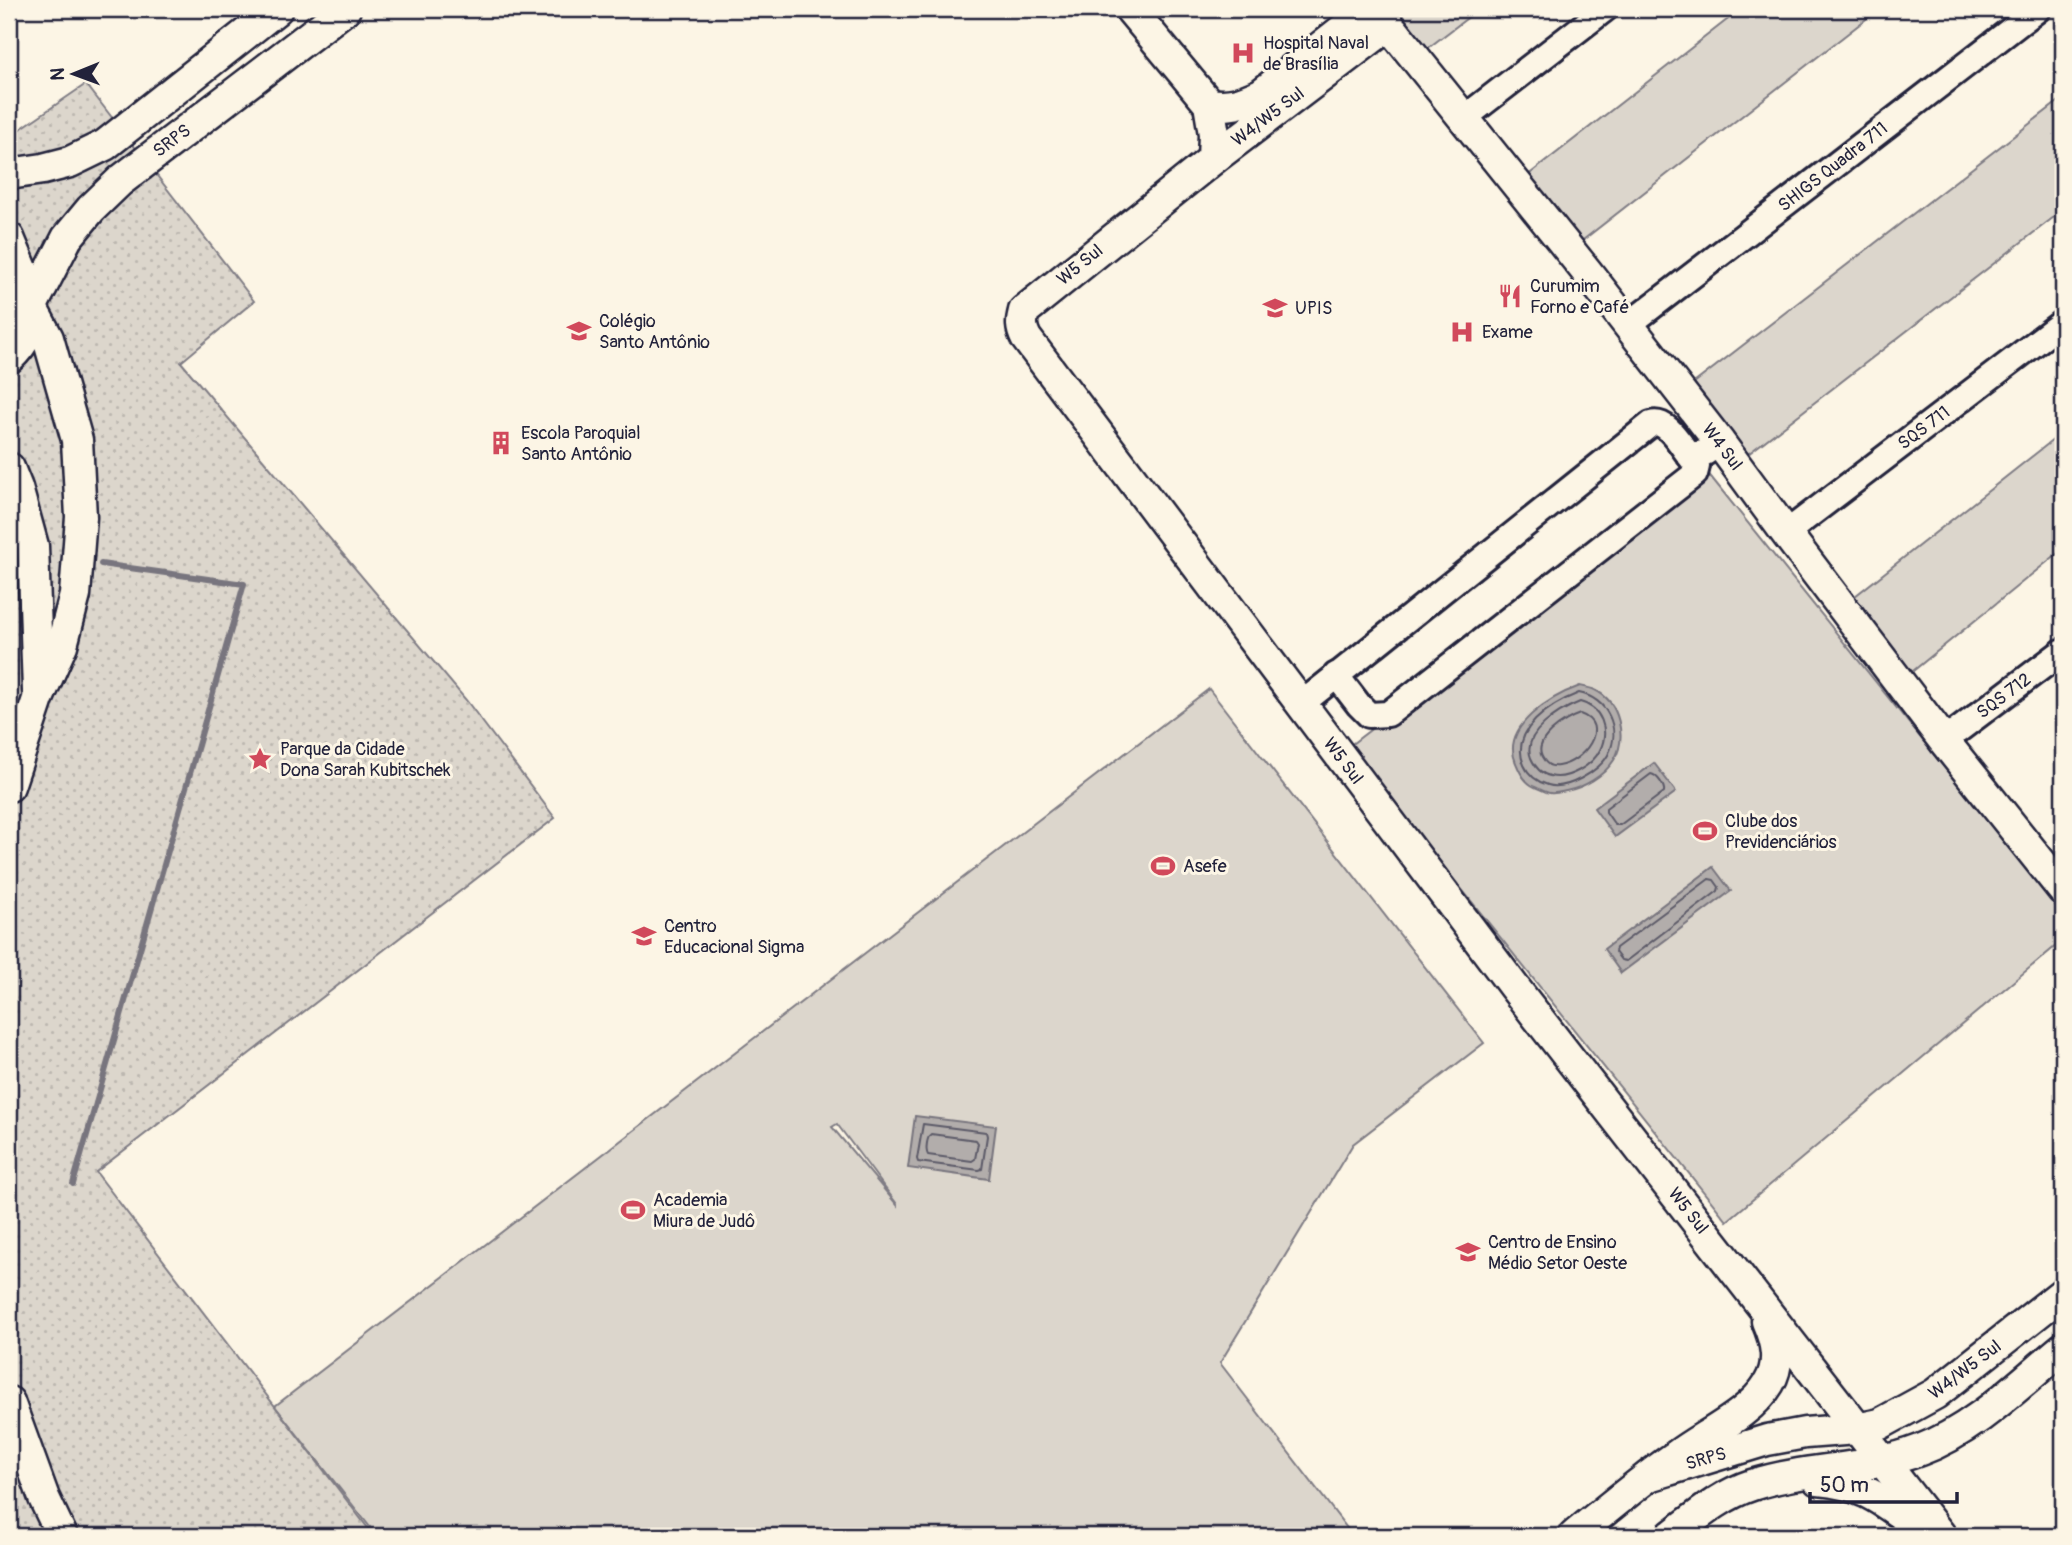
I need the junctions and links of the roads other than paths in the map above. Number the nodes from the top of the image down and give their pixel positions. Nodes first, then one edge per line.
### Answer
1 (277, 9) edge
2 (345, 9) edge
3 (1130, 9) edge
4 (1605, 9) edge
5 (2038, 9) edge
6 (1378, 14) edge
7 (1209, 104) junction
8 (1463, 119) junction
9 (1213, 159) junction
10 (13, 172) edge
11 (9, 238) edge
12 (56, 260) junction
13 (33, 307) junction
14 (2063, 322) edge
15 (1628, 325) junction
16 (9, 358) edge
17 (59, 374) junction
18 (1720, 443) junction
19 (1689, 455) junction
20 (9, 468) edge
21 (1786, 533) junction
22 (2063, 651) edge
23 (1336, 675) junction
24 (38, 699) junction
25 (1300, 705) junction
26 (1944, 741) junction
27 (9, 786) edge
28 (2063, 890) edge
29 (2063, 1293) edge
30 (1760, 1305) junction
31 (2063, 1348) edge
32 (1936, 1394) junction
33 (9, 1402) edge
34 (1857, 1429) junction
35 (1962, 1430) junction
36 (1883, 1463) junction
37 (1649, 1476) junction
38 (1787, 1477) junction
39 (62, 1536) edge
40 (1573, 1536) edge
41 (1671, 1536) edge
42 (1933, 1536) edge
43 (1941, 1536) edge

1 - 10 main road
2 - 12 main road, SRPS
3 - 7 main road
4 - 8 street
5 - 15 street, SHIGS Quadra 711
6 - 7 main road, W4/W5 Sul
6 - 8 main road, W4 Sul
6 - 9 main road, W4/W5 Sul
7 - 9 main road
8 - 15 main road, W4 Sul
9 - 25 main road, W5 Sul
11 - 13 main road
12 - 13 main road, SRPS
12 - 17 main road
13 - 16 main road, SRPS
13 - 17 main road
14 - 21 street, SQS 711
15 - 18 main road, W4 Sul
17 - 24 main road
18 - 19 street
18 - 21 main road, W4 Sul
19 - 23 street
19 - 23 street
20 - 24 main road
21 - 26 main road, W4 Sul
22 - 26 street, SQS 712
23 - 25 street
24 - 27 main road
25 - 30 main road, W5 Sul
26 - 28 main road, W4 Sul
29 - 32 main road, W4/W5 Sul
30 - 34 main road, W5 Sul
30 - 37 main road
31 - 35 main road
32 - 34 main road, W4/W5 Sul
32 - 35 main road
33 - 39 main road
34 - 36 main road, W5 Sul
34 - 37 main road, SRPS
35 - 36 main road
36 - 38 main road
36 - 43 main road, W5 Sul
37 - 40 main road, SRPS
38 - 41 main road
38 - 42 main road

